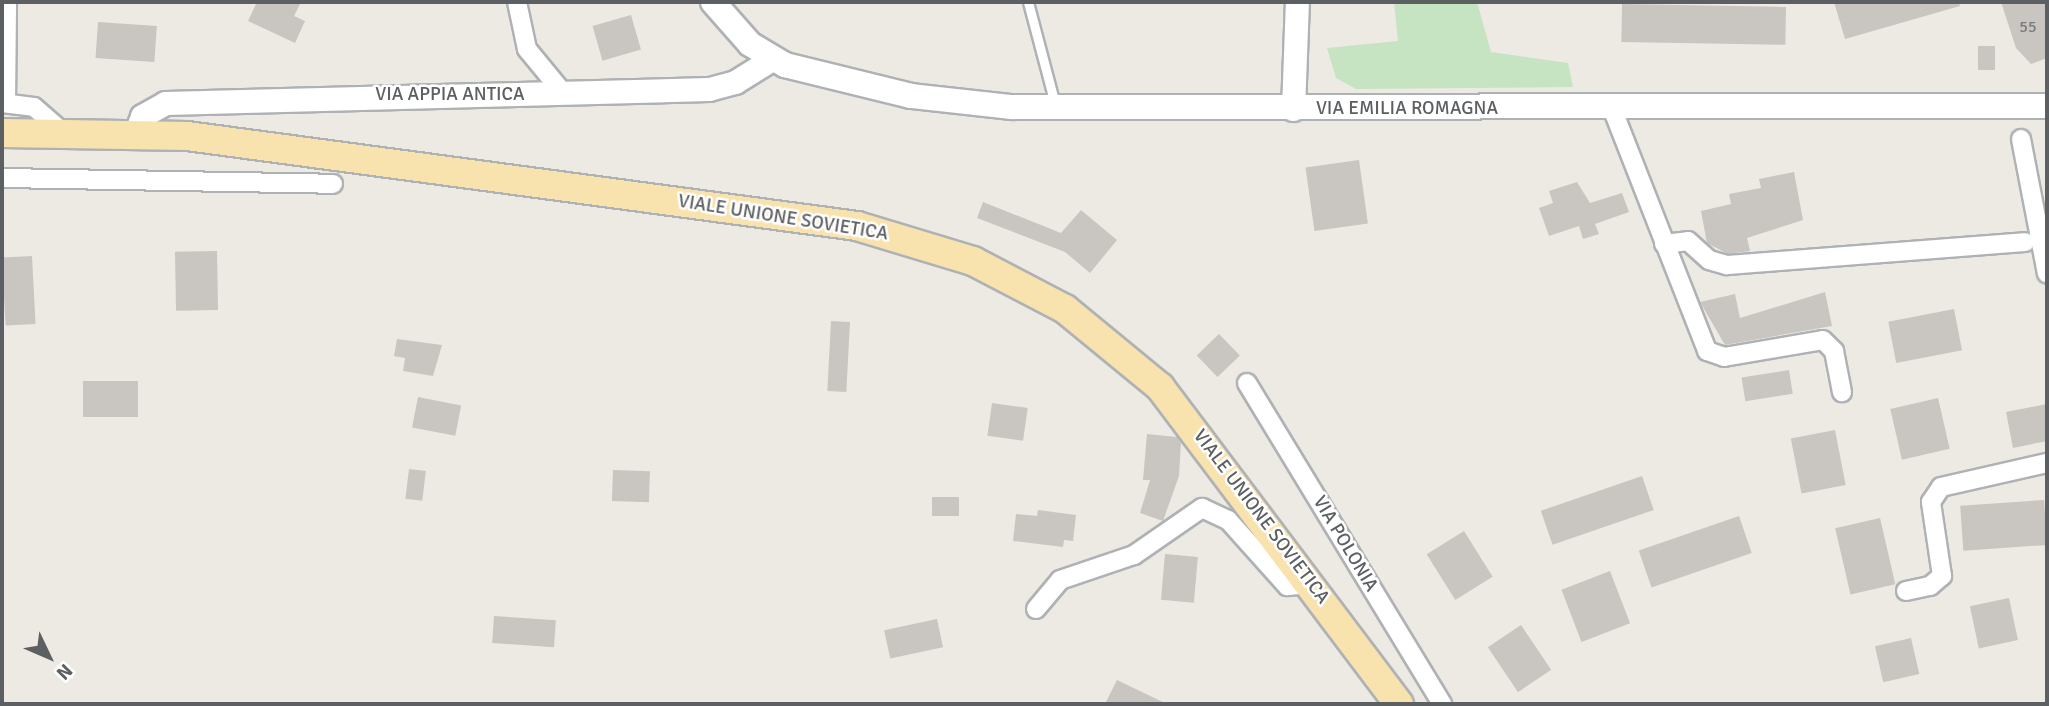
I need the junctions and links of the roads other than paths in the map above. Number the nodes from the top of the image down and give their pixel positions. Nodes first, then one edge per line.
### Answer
1 (7, 2) edge
2 (517, 2) edge
3 (713, 2) edge
4 (1028, 2) edge
5 (1297, 2) edge
6 (772, 59) junction
7 (3, 73) edge
8 (564, 94) junction
9 (4, 103) edge
10 (2047, 106) edge
11 (1612, 108) junction
12 (1293, 109) junction
13 (1056, 110) junction
14 (60, 130) junction
15 (136, 132) junction
16 (2, 133) edge
17 (2021, 139) dead end
18 (337, 156) junction
19 (2, 178) edge
20 (2025, 242) dead end
21 (1664, 244) junction
22 (2047, 274) edge
23 (1247, 383) dead end
24 (1842, 392) dead end
25 (2047, 463) edge
26 (1310, 584) junction
27 (1906, 591) dead end
28 (1036, 609) dead end
29 (1399, 704) edge
30 (1442, 704) edge

1 - 7 street
2 - 8 street
3 - 6 main road
4 - 13 lane
5 - 12 street
6 - 8 street, VIA APPIA ANTICA
6 - 13 main road, VIA EMILIA ROMAGNA
7 - 9 street
8 - 15 street, VIA APPIA ANTICA
9 - 14 street
10 - 11 main road, VIA EMILIA ROMAGNA
11 - 12 main road, VIA EMILIA ROMAGNA
11 - 21 street
12 - 13 main road, VIA EMILIA ROMAGNA
14 - 15 main road, VIALE UNIONE SOVIETICA
14 - 16 main road, VIALE UNIONE SOVIETICA
15 - 18 main road, VIALE UNIONE SOVIETICA
17 - 22 street
18 - 19 street
18 - 26 main road, VIALE UNIONE SOVIETICA
20 - 21 street
21 - 24 street
23 - 30 street, VIA POLONIA
25 - 27 street
26 - 28 street
26 - 29 main road, VIALE UNIONE SOVIETICA

